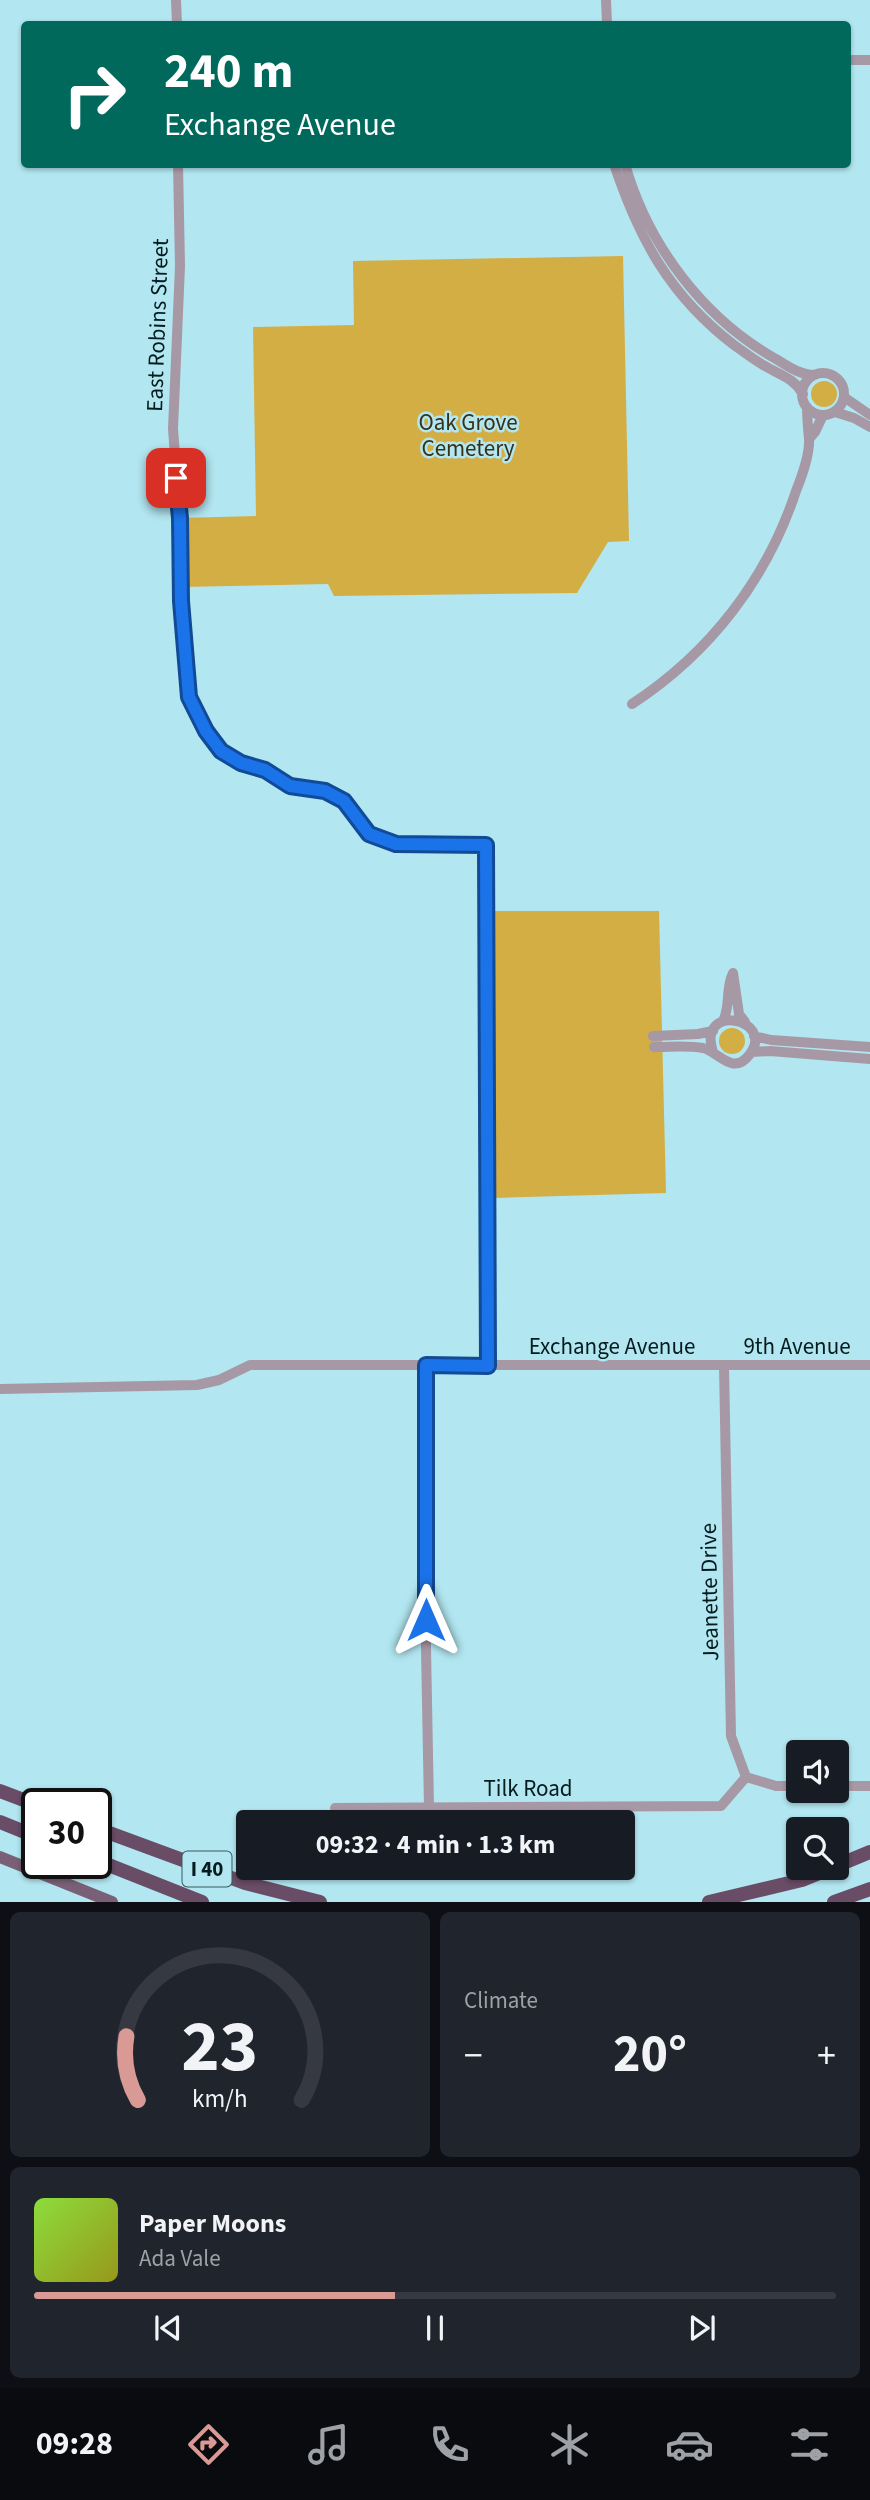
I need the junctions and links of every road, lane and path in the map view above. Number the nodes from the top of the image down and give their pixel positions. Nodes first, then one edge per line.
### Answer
1 (176, 0) edge
2 (606, 0) edge
3 (177, 21) edge
4 (607, 21) edge
5 (851, 60) edge
6 (870, 60) edge
7 (178, 168) edge
8 (615, 168) edge
9 (626, 168) edge
10 (629, 177) junction
11 (635, 224) junction
12 (662, 250) junction
13 (815, 375) junction
14 (803, 394) junction
15 (844, 397) junction
16 (807, 407) junction
17 (835, 412) junction
18 (823, 415) junction
19 (870, 415) edge
20 (870, 427) edge
21 (809, 439) junction
22 (632, 704) dead end
23 (723, 1021) junction
24 (747, 1025) junction
25 (713, 1031) junction
26 (754, 1036) junction
27 (870, 1047) edge
28 (713, 1052) junction
29 (751, 1052) junction
30 (870, 1059) edge
31 (426, 1365) junction
32 (870, 1365) edge
33 (488, 1366) junction
34 (724, 1366) junction
35 (0, 1389) edge
36 (746, 1777) junction
37 (786, 1786) edge
38 (849, 1786) edge
39 (870, 1786) edge
40 (0, 1791) edge
41 (21, 1799) edge
42 (335, 1808) dead end
43 (429, 1808) junction
44 (0, 1822) edge
45 (21, 1831) edge
46 (112, 1834) edge
47 (870, 1853) edge
48 (0, 1857) edge
49 (849, 1861) edge
50 (112, 1866) edge
51 (802, 1880) edge
52 (870, 1889) edge
53 (112, 1902) edge
54 (202, 1902) edge
55 (320, 1902) edge
56 (709, 1902) edge
57 (834, 1902) edge

1 - 3 street
2 - 4 street
5 - 6 street
7 - 33 street, East Robins Street
8 - 11 street
9 - 10 street
10 - 11 street
10 - 12 street
11 - 12 street
11 - 14 street
12 - 13 street
13 - 14 street
13 - 15 street
14 - 16 street
15 - 17 street
15 - 19 street
16 - 18 street
16 - 21 street
17 - 18 street
17 - 20 street
18 - 21 street
21 - 22 street
23 - 24 street
23 - 24 street
23 - 25 street
24 - 26 street
25 - 28 street
25 - 28 street
26 - 27 street
26 - 29 street
28 - 29 street
29 - 30 street
31 - 33 street, Exchange Avenue
31 - 35 street, Exchange Avenue
31 - 43 street
32 - 34 street, 9th Avenue
33 - 34 street, Exchange Avenue
34 - 36 street, Jeanette Drive
36 - 37 street
36 - 43 street, Tilk Road
38 - 39 street
40 - 41 highway
42 - 43 street, Tilk Road
44 - 45 highway
46 - 55 highway, I 40
47 - 49 highway
48 - 53 main road
50 - 54 highway, I 40
51 - 56 highway
52 - 57 highway

